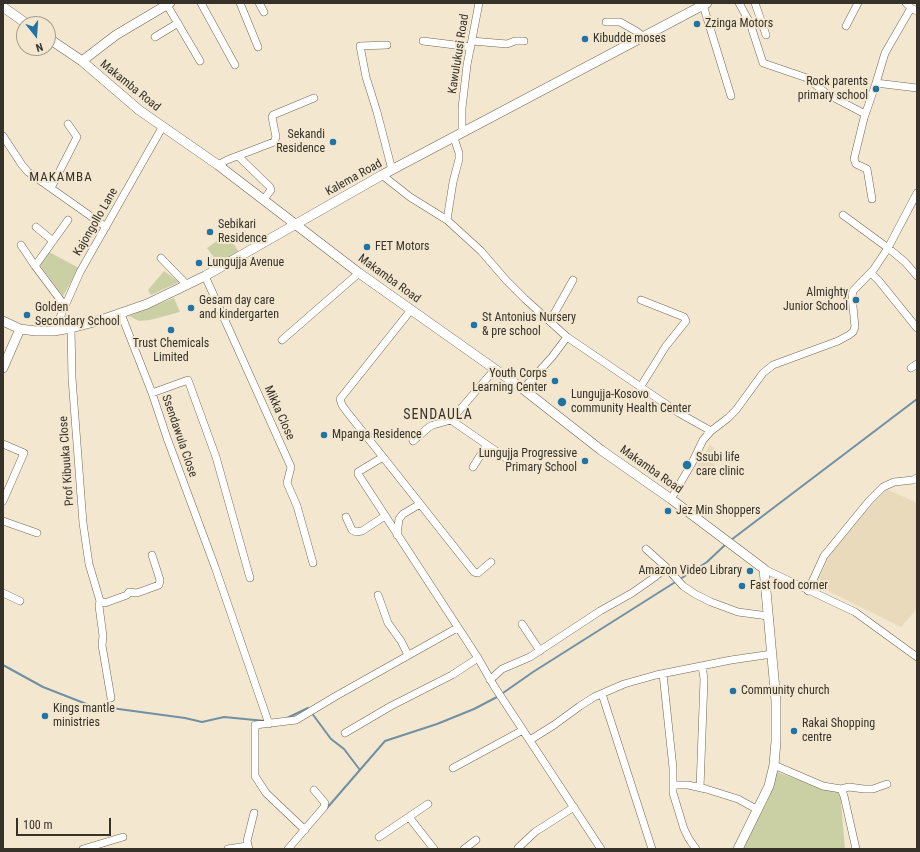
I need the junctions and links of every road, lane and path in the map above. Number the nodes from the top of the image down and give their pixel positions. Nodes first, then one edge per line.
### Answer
1 (201, 3) edge
2 (240, 3) edge
3 (259, 3) edge
4 (479, 3) edge
5 (738, 3) edge
6 (755, 3) edge
7 (858, 3) edge
8 (169, 4) edge
9 (701, 5) edge
10 (3, 7) edge
11 (911, 7) edge
12 (264, 12) dead end
13 (16, 16) edge
14 (606, 22) dead end
15 (178, 23) junction
16 (846, 26) dead end
17 (766, 35) dead end
18 (155, 37) dead end
19 (644, 37) junction
20 (423, 41) dead end
21 (524, 41) dead end
22 (56, 44) edge
23 (471, 44) junction
24 (387, 45) dead end
25 (258, 47) dead end
26 (200, 60) dead end
27 (82, 62) junction
28 (235, 65) dead end
29 (876, 83) junction
30 (917, 88) edge
31 (731, 96) dead end
32 (314, 98) dead end
33 (865, 114) junction
34 (68, 124) dead end
35 (163, 126) junction
36 (458, 135) junction
37 (3, 136) edge
38 (238, 156) junction
39 (218, 165) junction
40 (392, 170) junction
41 (382, 176) junction
42 (51, 188) junction
43 (917, 193) edge
44 (264, 199) junction
45 (872, 199) dead end
46 (843, 215) dead end
47 (68, 220) dead end
48 (447, 220) junction
49 (297, 224) junction
50 (36, 227) dead end
51 (106, 227) junction
52 (53, 241) junction
53 (21, 245) dead end
54 (888, 248) junction
55 (161, 258) dead end
56 (35, 266) junction
57 (359, 273) junction
58 (871, 273) junction
59 (205, 276) junction
60 (917, 276) edge
61 (573, 280) dead end
62 (187, 285) junction
63 (641, 300) dead end
64 (65, 306) junction
65 (411, 310) junction
66 (121, 314) junction
67 (3, 321) edge
68 (550, 321) junction
69 (71, 328) junction
70 (917, 328) edge
71 (20, 329) junction
72 (54, 330) junction
73 (567, 337) junction
74 (282, 340) dead end
75 (3, 368) edge
76 (495, 369) junction
77 (641, 386) junction
78 (523, 389) junction
79 (152, 393) junction
80 (451, 420) junction
81 (711, 431) junction
82 (414, 441) dead end
83 (3, 444) edge
84 (487, 445) junction
85 (383, 457) junction
86 (506, 458) dead end
87 (473, 467) dead end
88 (917, 478) edge
89 (672, 499) junction
90 (3, 501) edge
91 (420, 504) junction
92 (385, 516) junction
93 (346, 517) dead end
94 (3, 521) edge
95 (37, 533) dead end
96 (397, 535) junction
97 (646, 549) dead end
98 (152, 555) dead end
99 (490, 562) dead end
100 (313, 563) dead end
101 (666, 567) junction
102 (764, 569) junction
103 (250, 578) dead end
104 (808, 591) junction
105 (3, 593) edge
106 (378, 595) dead end
107 (20, 601) dead end
108 (100, 601) junction
109 (768, 616) junction
110 (522, 624) dead end
111 (457, 628) junction
112 (540, 650) junction
113 (772, 654) junction
114 (408, 656) junction
115 (917, 657) edge
116 (478, 658) junction
117 (702, 666) junction
118 (663, 674) junction
119 (490, 680) junction
120 (602, 694) junction
121 (111, 698) dead end
122 (268, 720) junction
123 (523, 730) junction
124 (345, 733) dead end
125 (530, 740) junction
126 (774, 765) junction
127 (453, 768) dead end
128 (887, 784) dead end
129 (673, 785) junction
130 (700, 788) junction
131 (841, 789) junction
132 (314, 790) dead end
133 (428, 804) dead end
134 (574, 808) junction
135 (758, 810) junction
136 (254, 813) dead end
137 (409, 817) junction
138 (305, 830) junction
139 (123, 837) dead end
140 (379, 837) dead end
141 (476, 840) dead end
142 (248, 847) edge
143 (518, 848) dead end
144 (83, 849) edge
145 (228, 849) edge
146 (288, 849) edge
147 (434, 849) edge
148 (464, 849) edge
149 (601, 849) edge
150 (652, 849) edge
151 (696, 849) edge
152 (738, 849) edge
153 (856, 849) edge

1 - 28 street
2 - 25 street
3 - 12 street
4 - 23 street, Kawulukusi Road
5 - 33 street
6 - 17 street
7 - 16 street
8 - 15 street
8 - 27 street
9 - 19 street, Kalema Road
9 - 31 street
10 - 13 street
11 - 29 street
14 - 19 street
15 - 18 street
15 - 26 street
19 - 36 street, Kalema Road
20 - 23 street
21 - 23 street
22 - 27 street, Makamba Road
23 - 36 street, Kawulukusi Road
24 - 40 street
27 - 35 street, Makamba Road
29 - 30 street
29 - 33 street
32 - 38 street
33 - 45 street
34 - 42 street
35 - 39 street, Makamba Road
35 - 51 street, Kajongollo Lane
36 - 40 street, Kalema Road
36 - 48 street, Kawulukusi Road
37 - 42 street
38 - 39 street
38 - 44 street
39 - 44 street, Makamba Road
40 - 41 street, Kalema Road
41 - 48 street
41 - 49 street, Kalema Road
42 - 51 street
43 - 54 street
44 - 49 street, Makamba Road
46 - 54 street
47 - 52 street
48 - 68 street
49 - 57 street, Makamba Road
49 - 59 street, Kalema Road
50 - 52 street
51 - 64 street, Kajongollo Lane
52 - 56 street
53 - 56 street
54 - 58 street
54 - 60 street
55 - 62 street
56 - 64 street
57 - 65 street, Makamba Road
57 - 74 street
58 - 70 street
58 - 81 street
59 - 62 street, Kalema Road
59 - 100 street, Mikka Close
61 - 68 street
62 - 66 street, Kalema Road
63 - 77 street
64 - 72 street, Kajongollo Lane
65 - 76 street, Makamba Road
65 - 85 street
66 - 69 street, Kalema Road
66 - 79 street, Ssendawula Close
67 - 71 street, Kalema Road
68 - 73 street
69 - 72 street, Kalema Road
69 - 108 street, Prof Kibuuka Close
71 - 72 street, Kalema Road
71 - 75 street
73 - 77 street
73 - 78 street
76 - 78 street, Makamba Road
76 - 80 street
77 - 81 street
78 - 89 street, Makamba Road
79 - 103 street
79 - 122 street, Ssendawula Close
80 - 82 street
80 - 84 street
81 - 89 street
83 - 90 street
84 - 86 street
84 - 87 street
85 - 91 street
85 - 92 street
88 - 104 street
89 - 102 street, Makamba Road
91 - 96 street
91 - 99 street
92 - 93 street
92 - 96 street
94 - 95 street
96 - 111 street
97 - 101 street
98 - 108 street
101 - 109 street
101 - 112 street
102 - 104 street
102 - 109 street
104 - 115 street
105 - 107 street
106 - 114 street
108 - 121 street, Prof Kibuuka Close
109 - 113 street
110 - 112 street
111 - 114 street
111 - 116 street
112 - 119 street
113 - 117 street
113 - 126 street
114 - 122 street
116 - 119 street
116 - 124 street
117 - 118 street
117 - 130 street
118 - 120 street
118 - 129 street
119 - 123 street
120 - 125 street
120 - 150 street
122 - 138 street
123 - 125 street
123 - 127 street
125 - 134 street
126 - 131 street
126 - 135 street
128 - 131 street
129 - 130 street
129 - 151 street
130 - 135 street
131 - 153 street
132 - 138 street
133 - 137 street
134 - 143 street
134 - 149 street
135 - 152 street
136 - 142 street
137 - 140 street
137 - 147 street
138 - 146 street
139 - 144 street
141 - 148 street
142 - 145 street

